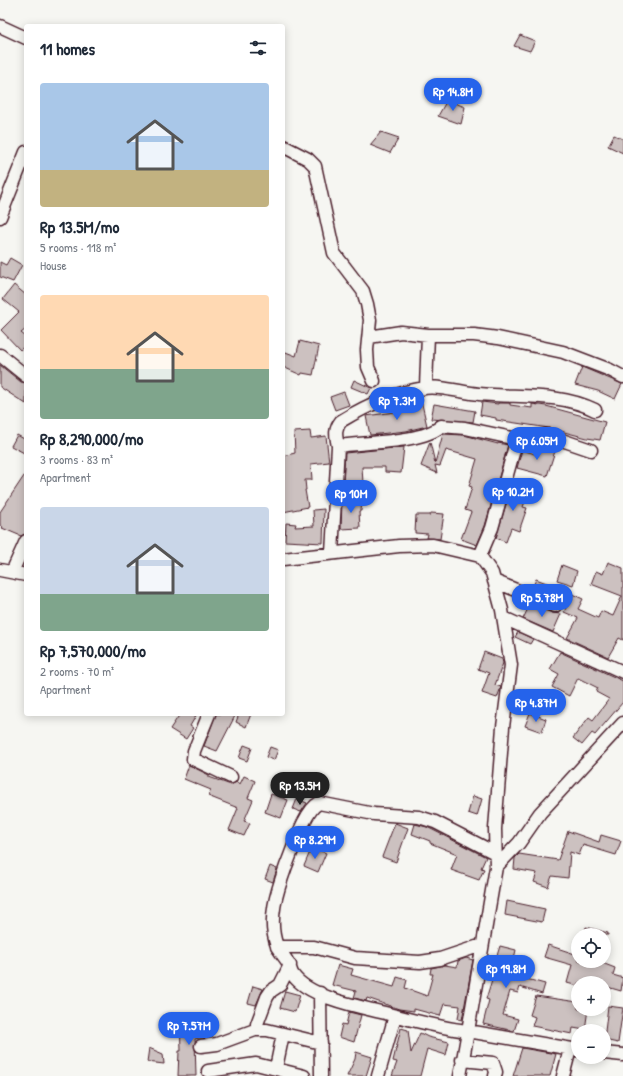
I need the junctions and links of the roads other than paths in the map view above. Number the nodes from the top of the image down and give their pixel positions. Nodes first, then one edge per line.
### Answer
1 (0, 26) edge
2 (24, 37) edge
3 (285, 147) edge
4 (24, 157) edge
5 (0, 217) edge
6 (428, 335) junction
7 (369, 336) junction
8 (0, 355) edge
9 (24, 374) edge
10 (623, 377) edge
11 (374, 381) dead end
12 (426, 387) junction
13 (595, 410) dead end
14 (517, 439) junction
15 (338, 446) junction
16 (591, 450) dead end
17 (24, 545) edge
18 (332, 553) junction
19 (480, 556) junction
20 (285, 559) edge
21 (0, 570) edge
22 (12, 572) junction
23 (24, 575) edge
24 (494, 581) junction
25 (555, 606) dead end
26 (504, 618) junction
27 (623, 672) edge
28 (208, 716) edge
29 (623, 723) edge
30 (231, 777) dead end
31 (495, 853) junction
32 (496, 867) junction
33 (482, 945) junction
34 (277, 947) junction
35 (290, 965) junction
36 (320, 993) junction
37 (395, 1016) junction
38 (257, 1024) dead end
39 (468, 1030) junction
40 (283, 1034) junction
41 (321, 1043) junction
42 (200, 1046) dead end
43 (571, 1049) edge
44 (611, 1054) edge
45 (623, 1055) edge
46 (571, 1057) edge
47 (462, 1060) junction
48 (276, 1068) junction
49 (208, 1071) dead end
50 (304, 1076) edge
51 (321, 1076) edge
52 (378, 1076) edge
53 (460, 1076) edge
54 (495, 1076) edge
55 (563, 1076) edge

1 - 2 street
3 - 7 street
4 - 5 street
6 - 7 street
6 - 10 street
6 - 12 street
7 - 11 street
8 - 9 street
12 - 13 street
12 - 15 street
14 - 15 street
14 - 16 street
14 - 19 street
15 - 18 street
17 - 22 street
18 - 19 street
18 - 20 street
19 - 24 street
21 - 22 street
22 - 23 street
24 - 25 street
24 - 26 street
26 - 27 street
26 - 31 street
28 - 30 street
29 - 32 street
31 - 32 street
31 - 34 street
32 - 33 street
33 - 34 street
33 - 39 street
34 - 35 street
35 - 36 street
35 - 38 street
36 - 37 street
36 - 41 street
37 - 39 street
37 - 52 street
39 - 43 street
39 - 47 street
40 - 41 street
40 - 42 street
40 - 48 street
41 - 51 street
44 - 45 street
46 - 55 street
47 - 53 street
47 - 54 street
48 - 49 street
48 - 50 street

